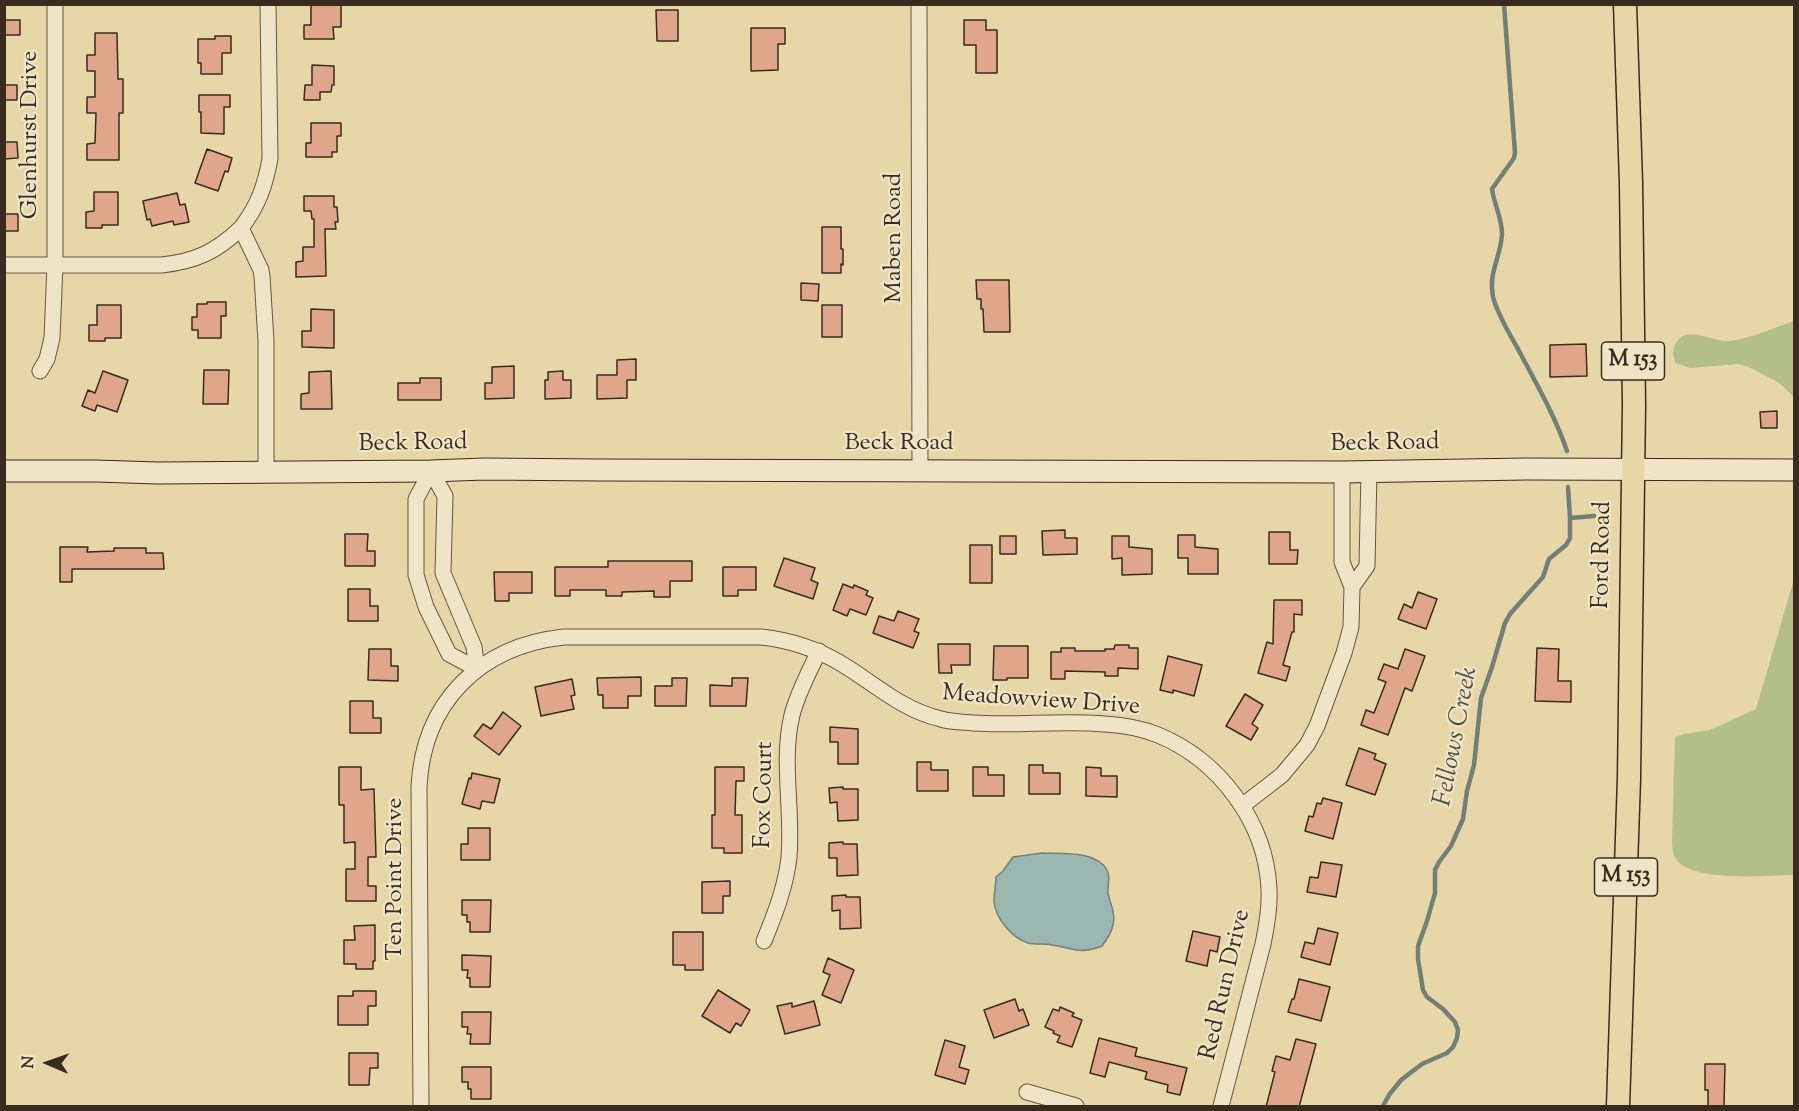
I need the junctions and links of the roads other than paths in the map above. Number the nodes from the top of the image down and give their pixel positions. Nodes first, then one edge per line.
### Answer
1 (55, 4) edge
2 (268, 4) edge
3 (919, 4) edge
4 (1624, 4) edge
5 (241, 228) junction
6 (4, 265) edge
7 (55, 265) junction
8 (40, 371) dead end
9 (1632, 470) junction
10 (1794, 470) edge
11 (4, 471) edge
12 (431, 471) junction
13 (920, 471) junction
14 (1369, 471) junction
15 (266, 472) junction
16 (1342, 472) junction
17 (443, 573) junction
18 (416, 575) junction
19 (1352, 587) junction
20 (819, 651) junction
21 (477, 669) junction
22 (1242, 806) junction
23 (764, 941) dead end
24 (1027, 1092) dead end
25 (421, 1107) edge
26 (1076, 1107) edge
27 (1221, 1107) edge
28 (1618, 1107) edge

1 - 7 street, Glenhurst Drive
2 - 5 street
3 - 13 street, Maben Road
4 - 9 main road, Ford Road / M 153
5 - 7 street
5 - 15 street
6 - 7 street
7 - 8 street, Glenhurst Drive
9 - 10 main road, Beck Road
9 - 14 main road, Beck Road
9 - 28 main road, Ford Road / M 153
11 - 15 main road, Beck Road
12 - 13 main road, Beck Road
12 - 15 main road, Beck Road
12 - 17 street
12 - 18 street
13 - 16 main road, Beck Road
14 - 16 main road, Beck Road
14 - 19 street
16 - 19 street
17 - 18 street
17 - 21 street
18 - 21 street
19 - 22 street
20 - 21 street, Meadowview Drive
20 - 22 street, Meadowview Drive
20 - 23 street, Fox Court
21 - 25 street, Ten Point Drive
22 - 27 street, Red Run Drive
24 - 26 street

